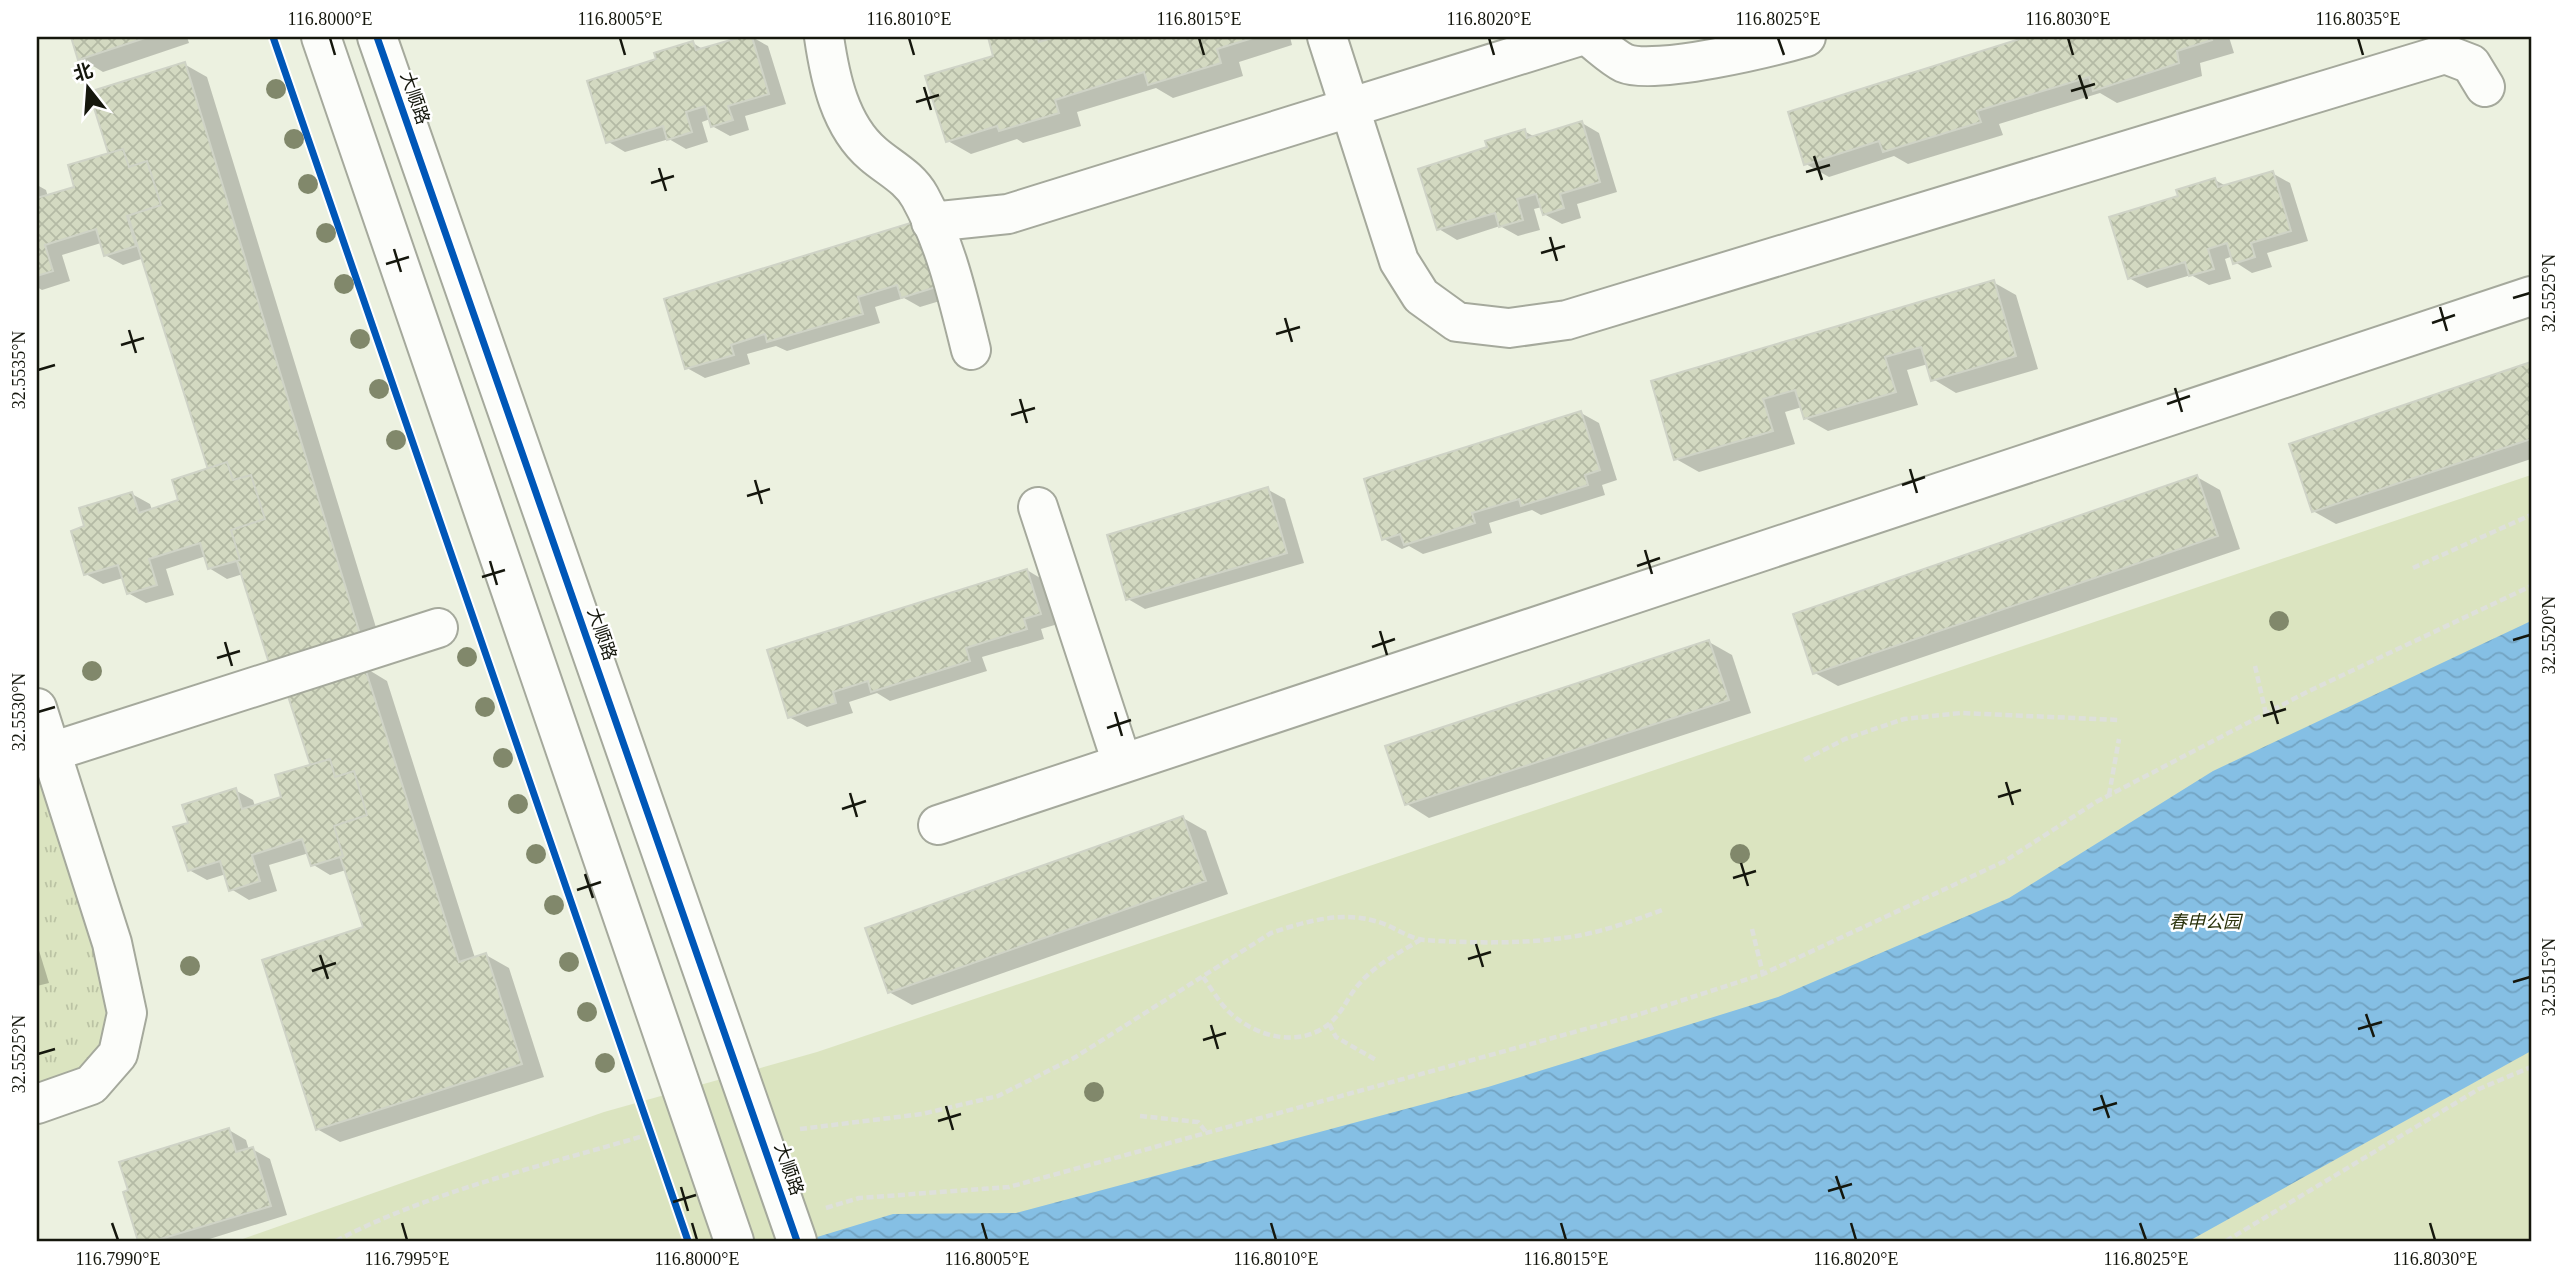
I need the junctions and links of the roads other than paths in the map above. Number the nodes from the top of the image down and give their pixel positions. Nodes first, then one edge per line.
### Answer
1 (321, 37) edge
2 (377, 37) edge
3 (824, 37) edge
4 (1326, 37) edge
5 (1577, 37) edge
6 (1589, 37) edge
7 (1806, 37) edge
8 (2485, 88) dead end
9 (1349, 108) junction
10 (931, 222) junction
11 (2531, 296) edge
12 (971, 350) dead end
13 (1038, 507) dead end
14 (438, 628) dead end
15 (37, 708) edge
16 (51, 752) junction
17 (1122, 763) junction
18 (937, 825) dead end
19 (37, 1104) edge
20 (804, 1225) edge
21 (734, 1241) edge

1 - 21 street
2 - 20 street, 大顺路
3 - 10 street
4 - 9 street
5 - 9 street
6 - 7 street
8 - 9 street
9 - 10 street
10 - 12 street
11 - 17 street
13 - 17 street
14 - 16 street
15 - 16 street
16 - 19 street
17 - 18 street

